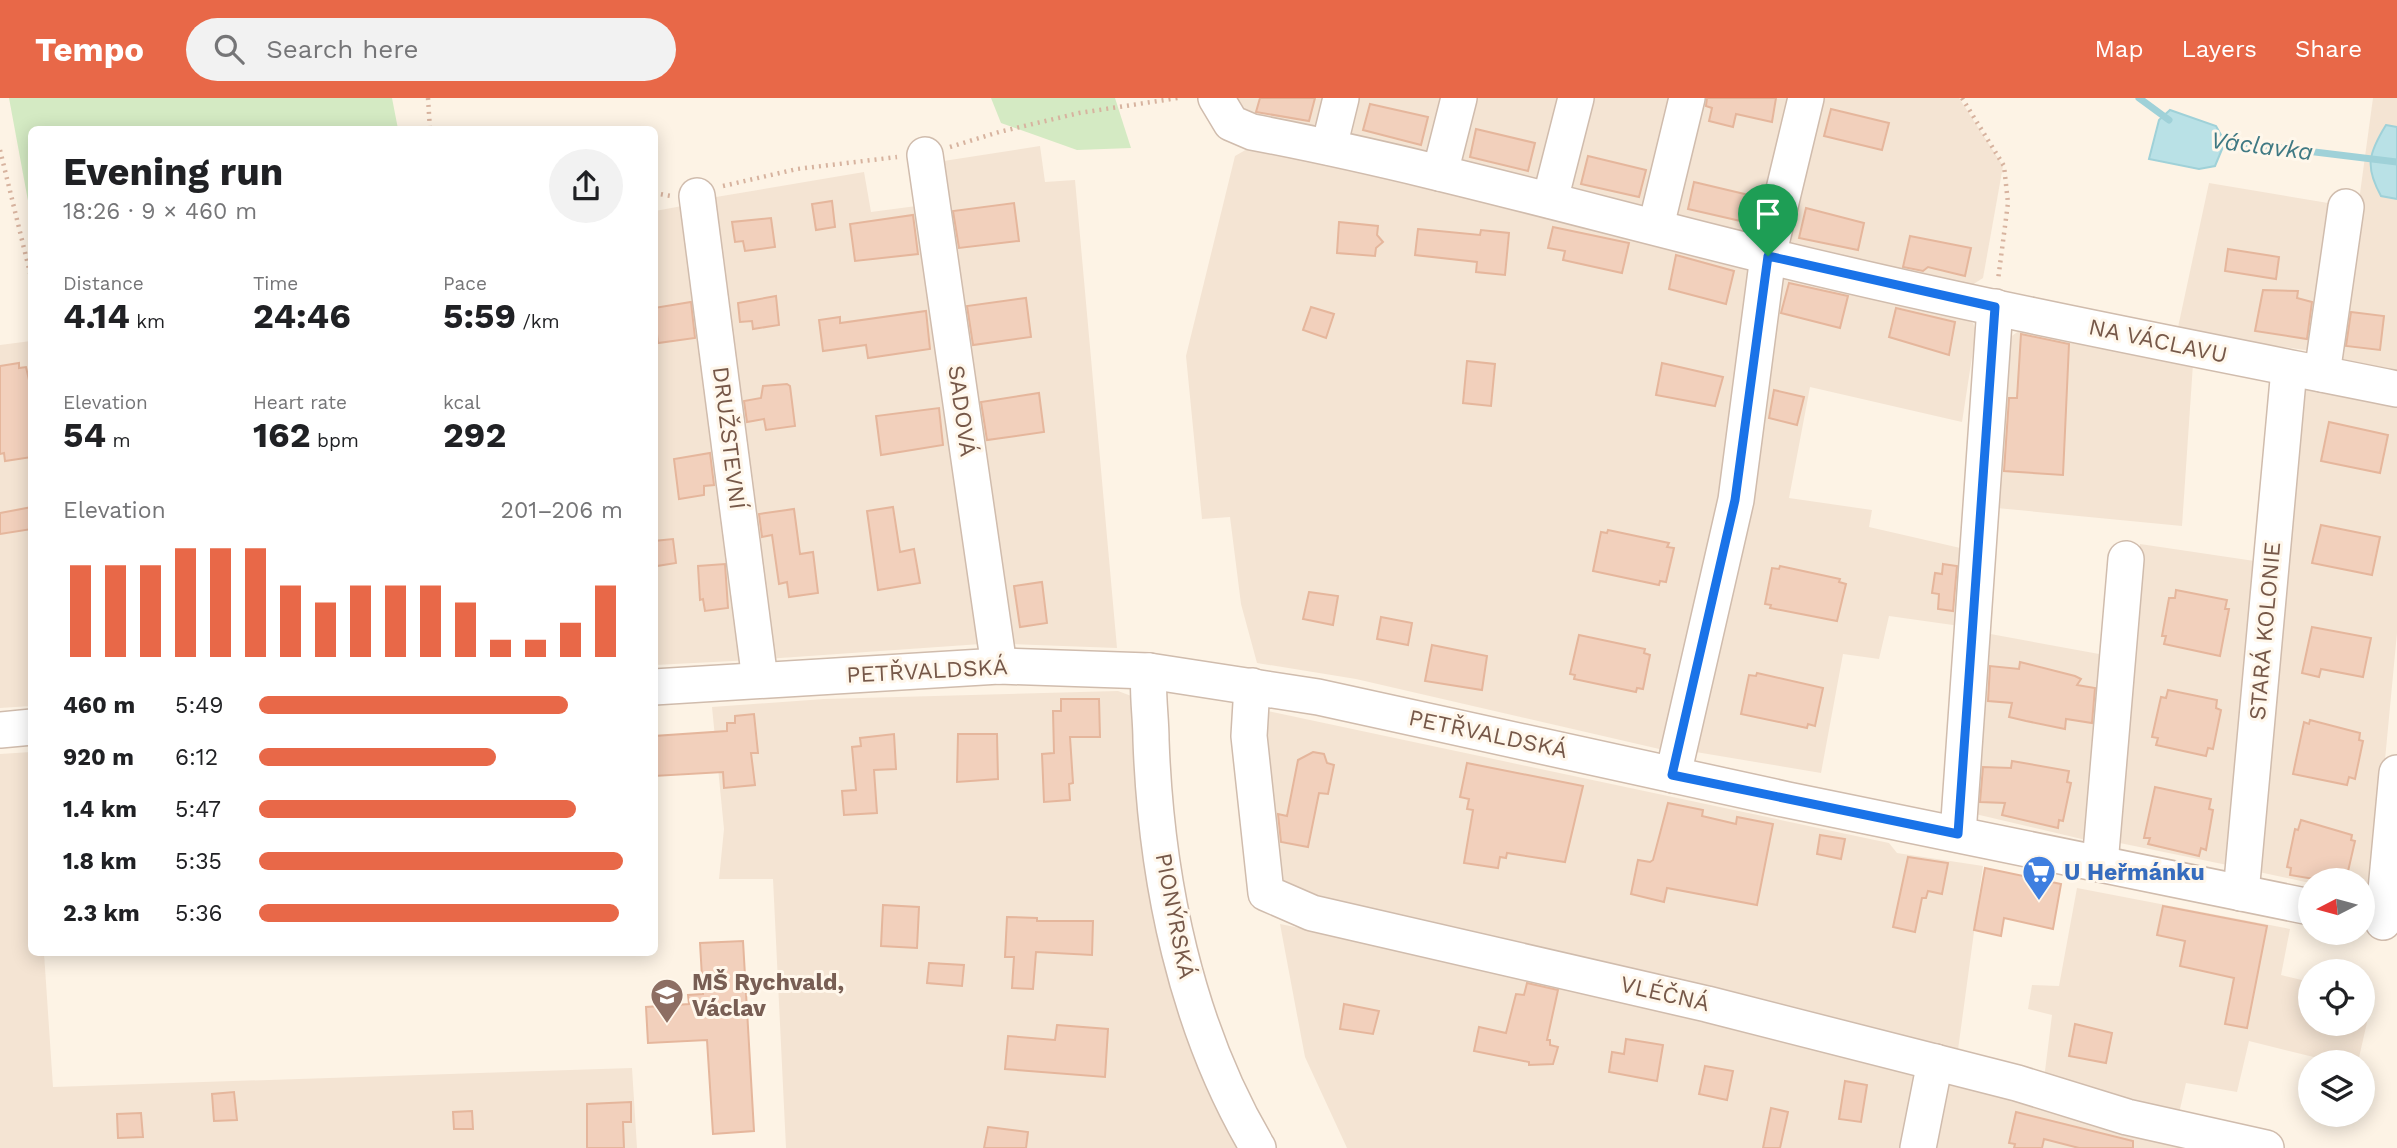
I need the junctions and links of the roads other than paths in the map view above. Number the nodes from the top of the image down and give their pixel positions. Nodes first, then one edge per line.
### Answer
1 (1216, 98) edge
2 (1341, 98) edge
3 (1459, 98) edge
4 (1576, 98) edge
5 (1687, 98) edge
6 (1806, 98) edge
7 (1329, 147) junction
8 (925, 155) dead end
9 (1440, 173) junction
10 (697, 196) dead end
11 (1550, 200) junction
12 (2346, 207) dead end
13 (1656, 226) junction
14 (1768, 256) junction
15 (1995, 307) junction
16 (2306, 371) junction
17 (2397, 389) edge
18 (2126, 559) dead end
19 (999, 666) junction
20 (1149, 671) junction
21 (760, 680) junction
22 (1252, 686) junction
23 (658, 687) edge
24 (28, 727) edge
25 (0, 730) edge
26 (2397, 773) edge
27 (1672, 775) junction
28 (1958, 834) junction
29 (2100, 864) junction
30 (2241, 892) junction
31 (2298, 904) edge
32 (2381, 921) edge
33 (1935, 1062) junction
34 (1258, 1148) edge
35 (1918, 1148) edge
36 (2266, 1148) edge

1 - 7 street, NA VÁCLAVU
2 - 7 street
3 - 9 street
4 - 11 street
5 - 13 street
6 - 14 street
7 - 9 street, NA VÁCLAVU
8 - 19 street, SADOVÁ
9 - 11 street, NA VÁCLAVU
10 - 21 street, DRUŽSTEVNÍ
11 - 13 street, NA VÁCLAVU
12 - 16 street
13 - 14 street, NA VÁCLAVU
14 - 15 street, NA VÁCLAVU
14 - 27 street
15 - 16 street, NA VÁCLAVU
15 - 28 street
16 - 17 street, NA VÁCLAVU
16 - 30 street, STARÁ KOLONIE
18 - 29 street
19 - 20 street, PETŘVALDSKÁ
19 - 21 street, PETŘVALDSKÁ
20 - 22 street, PETŘVALDSKÁ
20 - 34 street, PIONÝRSKÁ
21 - 23 street, PETŘVALDSKÁ
22 - 27 street, PETŘVALDSKÁ
22 - 33 street, VLÉČNÁ
24 - 25 street
26 - 32 street
27 - 28 street, PETŘVALDSKÁ
28 - 29 street, PETŘVALDSKÁ
29 - 30 street, PETŘVALDSKÁ
30 - 31 street, PETŘVALDSKÁ
33 - 35 street
33 - 36 street, VLÉČNÁ

